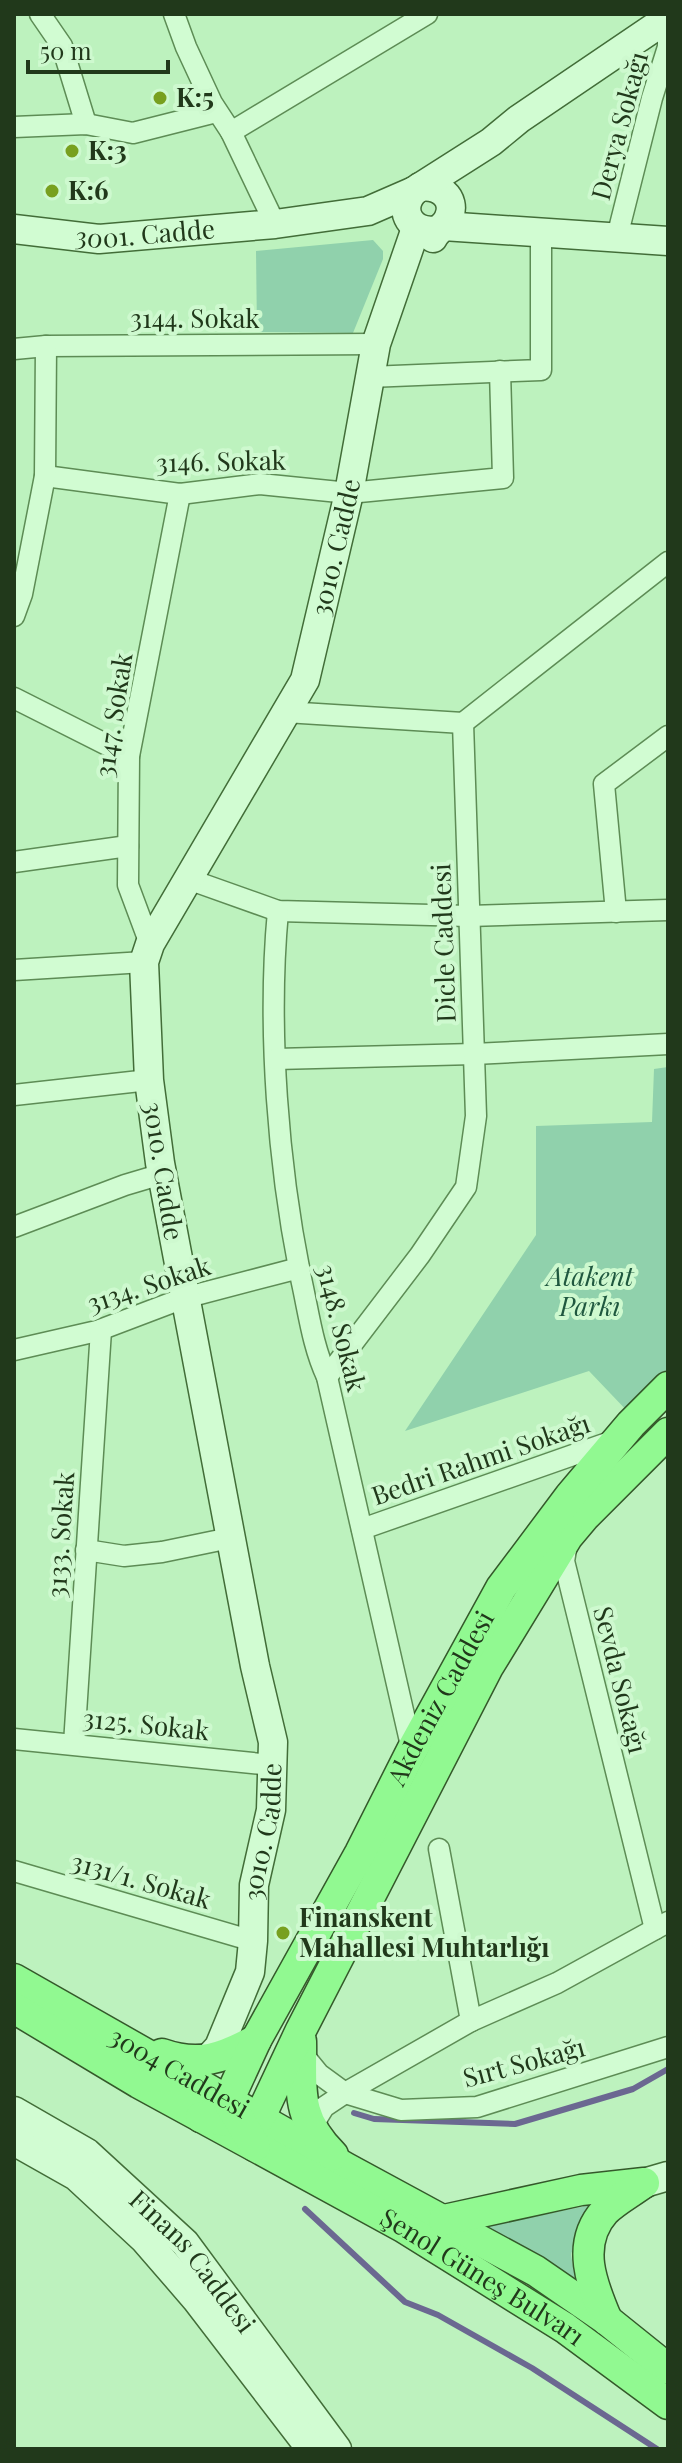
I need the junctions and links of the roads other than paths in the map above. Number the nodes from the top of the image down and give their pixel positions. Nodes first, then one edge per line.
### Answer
1 (40, 14) edge
2 (174, 14) edge
3 (427, 14) edge
4 (661, 14) edge
5 (668, 18) edge
6 (668, 28) edge
7 (216, 112) junction
8 (86, 124) junction
9 (14, 127) edge
10 (231, 132) junction
11 (491, 142) junction
12 (417, 189) junction
13 (434, 219) junction
14 (275, 224) junction
15 (14, 229) edge
16 (541, 232) junction
17 (617, 237) junction
18 (668, 241) edge
19 (376, 344) junction
20 (46, 346) junction
21 (14, 349) edge
22 (500, 371) junction
23 (369, 377) junction
24 (45, 476) junction
25 (349, 493) junction
26 (180, 494) junction
27 (23, 543) edge
28 (668, 562) edge
29 (14, 616) edge
30 (14, 698) edge
31 (285, 712) junction
32 (463, 723) junction
33 (668, 736) edge
34 (129, 756) junction
35 (128, 846) junction
36 (14, 862) edge
37 (188, 879) junction
38 (668, 910) edge
39 (278, 911) junction
40 (616, 912) junction
41 (469, 916) junction
42 (147, 953) junction
43 (14, 970) edge
44 (668, 1044) edge
45 (474, 1054) junction
46 (276, 1059) junction
47 (149, 1080) junction
48 (14, 1095) edge
49 (162, 1174) junction
50 (14, 1227) edge
51 (299, 1268) junction
52 (184, 1298) junction
53 (101, 1330) junction
54 (14, 1350) edge
55 (327, 1377) junction
56 (668, 1387) edge
57 (668, 1433) edge
58 (617, 1439) junction
59 (362, 1529) junction
60 (568, 1536) junction
61 (230, 1538) junction
62 (86, 1550) junction
63 (14, 1739) edge
64 (74, 1744) junction
65 (412, 1750) junction
66 (272, 1765) junction
67 (439, 1849) dead end
68 (14, 1871) edge
69 (661, 1926) edge
70 (253, 1941) junction
71 (14, 1979) edge
72 (14, 2008) edge
73 (471, 2021) junction
74 (256, 2040) junction
75 (126, 2041) junction
76 (301, 2041) junction
77 (668, 2047) edge
78 (207, 2060) junction
79 (345, 2093) junction
80 (14, 2111) edge
81 (246, 2121) junction
82 (317, 2137) junction
83 (14, 2141) edge
84 (286, 2162) joint
85 (346, 2168) junction
86 (656, 2179) edge
87 (444, 2220) junction
88 (607, 2320) junction
89 (668, 2369) edge
90 (668, 2404) edge
91 (311, 2449) edge
92 (337, 2449) edge

1 - 8 street
2 - 7 street
3 - 10 street
4 - 5 street
5 - 11 street
6 - 17 street, Derya Sokağı
7 - 8 street
7 - 10 street
8 - 9 street
10 - 14 street
11 - 12 street
11 - 13 street
12 - 13 street, 3010. Cadde
12 - 14 street
13 - 14 street
13 - 16 street
13 - 19 street, 3010. Cadde
14 - 15 street, 3001. Cadde
16 - 17 street
16 - 22 street
17 - 18 street
19 - 20 street, 3144. Sokak
19 - 23 street, 3010. Cadde
20 - 21 street, 3144. Sokak
20 - 24 street
22 - 23 street
22 - 25 street, 3146. Sokak
23 - 25 street, 3010. Cadde
24 - 26 street, 3146. Sokak
24 - 27 street
25 - 26 street, 3146. Sokak
25 - 31 street, 3010. Cadde
26 - 34 street, 3147. Sokak
27 - 29 street
28 - 32 street
30 - 34 street
31 - 32 street
31 - 37 street, 3010. Cadde
32 - 41 street, Dicle Caddesi
33 - 40 street
34 - 35 street, 3147. Sokak
35 - 36 street
35 - 42 street, 3147. Sokak
37 - 39 street
37 - 42 street, 3010. Cadde
38 - 40 street
39 - 41 street
39 - 46 street, 3148. Sokak
40 - 41 street
41 - 45 street, Dicle Caddesi
42 - 43 street
42 - 47 street, 3010. Cadde
44 - 45 street
45 - 46 street
45 - 55 street, Dicle Caddesi
46 - 51 street, 3148. Sokak
47 - 48 street
47 - 49 street, 3010. Cadde
49 - 50 street
49 - 52 street, 3010. Cadde
51 - 52 street, 3134. Sokak
51 - 55 street, 3148. Sokak
52 - 53 street, 3134. Sokak
52 - 61 street, 3010. Cadde
53 - 54 street, 3134. Sokak
53 - 62 street, 3133. Sokak
55 - 59 street, 3148. Sokak
56 - 58 main road, Akdeniz Caddesi
57 - 60 main road, Akdeniz Caddesi
58 - 59 street, Bedri Rahmi Sokağı
58 - 65 main road, Akdeniz Caddesi
59 - 65 street, 3148. Sokak
60 - 69 street, Sevda Sokağı
60 - 76 main road, Akdeniz Caddesi
61 - 62 street
61 - 66 street, 3010. Cadde
62 - 64 street, 3133. Sokak
63 - 64 street, 3125. Sokak
64 - 66 street, 3125. Sokak
65 - 74 main road, Akdeniz Caddesi
66 - 70 street, 3010. Cadde
67 - 73 street
68 - 70 street, 3131/1. Sokak
69 - 73 street
70 - 78 street, 3010. Cadde
71 - 75 main road, 3004 Caddesi
72 - 81 main road, 3004 Caddesi
73 - 79 street
74 - 78 main road
74 - 81 main road, Akdeniz Caddesi
75 - 78 main road
75 - 81 main road, 3004 Caddesi
76 - 79 street
76 - 81 main road, Akdeniz Caddesi
76 - 82 main road
77 - 79 street, Sırt Sokağı
79 - 82 street
80 - 92 street, Finans Caddesi
81 - 84 main road, 3004 Caddesi
81 - 85 main road, 3004 Caddesi
82 - 85 main road
83 - 91 street, Finans Caddesi
84 - 90 main road, Şenol Güneş Bulvarı
85 - 87 main road, Şenol Güneş Bulvarı
86 - 87 main road
86 - 88 main road
87 - 88 main road, Şenol Güneş Bulvarı
88 - 89 main road, Şenol Güneş Bulvarı

